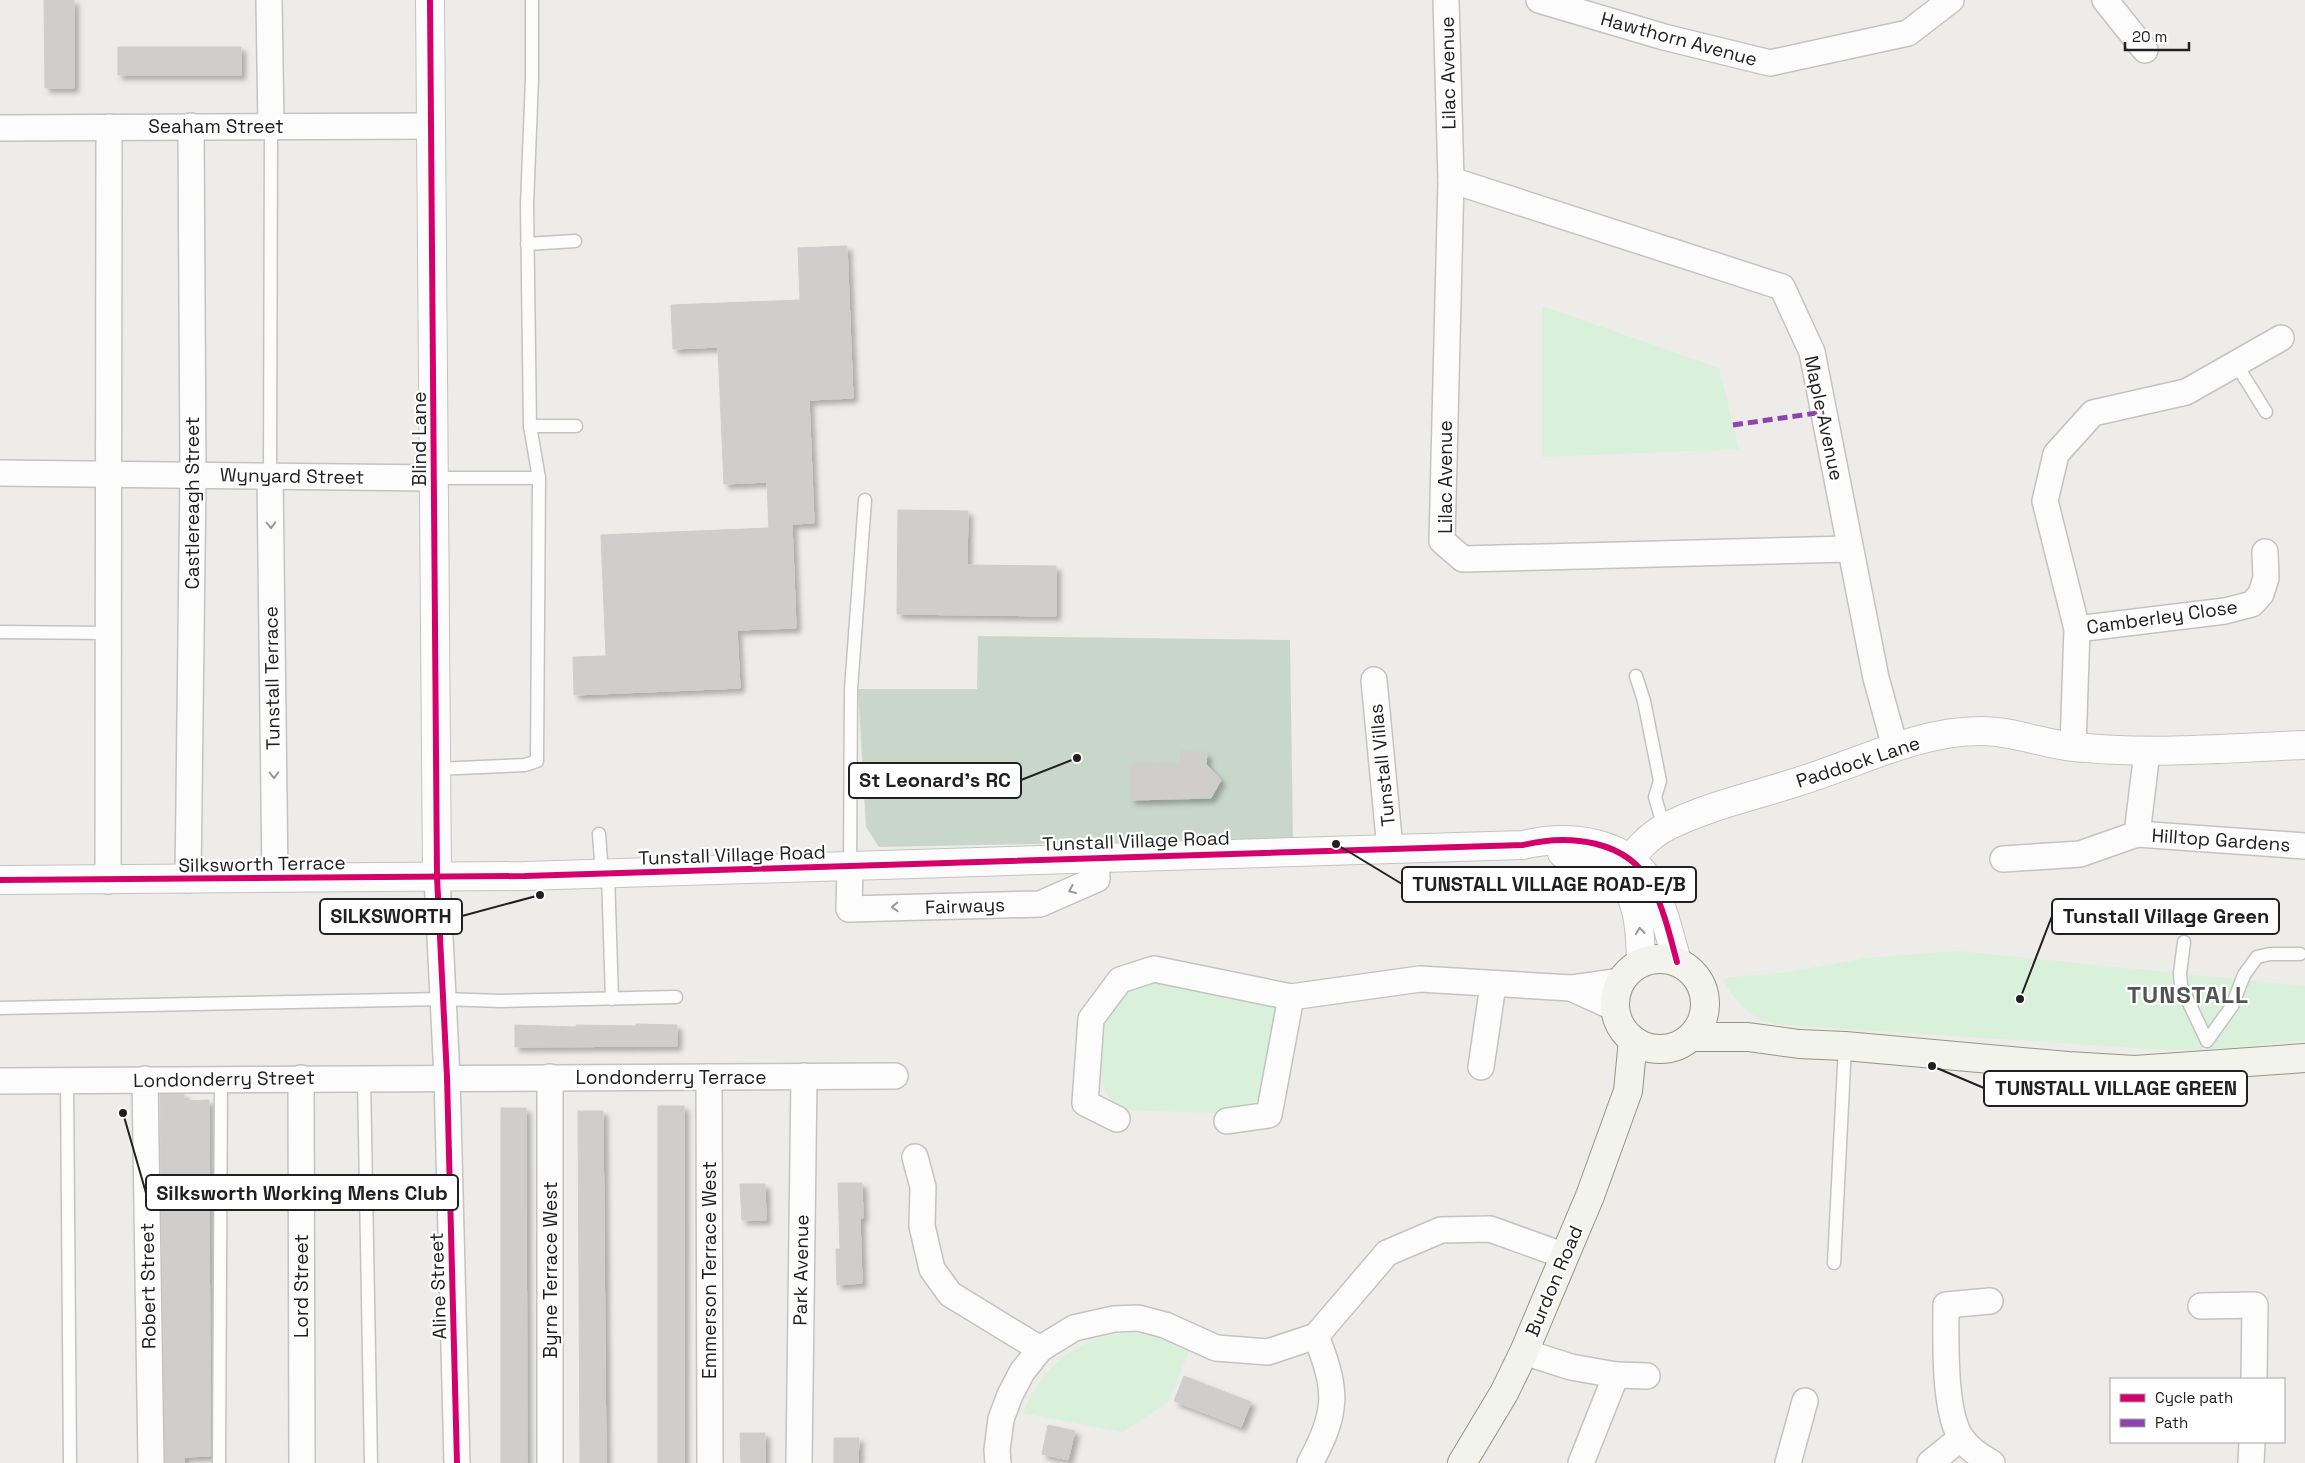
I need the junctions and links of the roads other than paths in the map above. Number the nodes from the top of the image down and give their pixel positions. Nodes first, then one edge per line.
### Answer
1 (269, 0) edge
2 (430, 0) edge
3 (532, 0) edge
4 (1446, 0) edge
5 (1539, 0) edge
6 (1951, 0) edge
7 (2105, 0) edge
8 (2145, 50) dead end
9 (271, 125) junction
10 (109, 126) junction
11 (191, 126) junction
12 (431, 126) junction
13 (0, 128) edge
14 (1450, 180) junction
15 (574, 241) dead end
16 (527, 244) junction
17 (2281, 338) dead end
18 (2236, 364) junction
19 (2266, 412) dead end
20 (530, 426) junction
21 (576, 426) dead end
22 (0, 473) edge
23 (108, 475) junction
24 (193, 475) junction
25 (270, 476) junction
26 (434, 478) junction
27 (539, 478) junction
28 (865, 500) dead end
29 (1850, 549) junction
30 (2265, 552) dead end
31 (2076, 629) junction
32 (0, 632) edge
33 (108, 633) junction
34 (1636, 676) dead end
35 (1374, 680) dead end
36 (2305, 745) edge
37 (1894, 746) junction
38 (2073, 747) junction
39 (2147, 752) junction
40 (436, 769) junction
41 (1664, 828) junction
42 (599, 834) dead end
43 (2137, 834) junction
44 (2305, 846) edge
45 (1390, 849) junction
46 (1096, 857) junction
47 (2003, 859) dead end
48 (850, 866) junction
49 (1623, 868) junction
50 (605, 874) junction
51 (524, 876) joint
52 (437, 877) junction
53 (275, 879) junction
54 (0, 880) edge
55 (188, 880) junction
56 (108, 881) junction
57 (2184, 942) dead end
58 (2300, 954) dead end
59 (1677, 962) junction
60 (1641, 963) junction
61 (1620, 981) junction
62 (1492, 985) junction
63 (1571, 988) junction
64 (676, 997) dead end
65 (1291, 997) junction
66 (443, 999) junction
67 (612, 999) junction
68 (1706, 1000) junction
69 (0, 1008) edge
70 (1615, 1008) junction
71 (1748, 1037) junction
72 (1632, 1040) junction
73 (1680, 1043) junction
74 (1845, 1046) junction
75 (2206, 1053) junction
76 (2305, 1058) edge
77 (1481, 1067) dead end
78 (708, 1076) junction
79 (804, 1076) junction
80 (896, 1076) dead end
81 (447, 1077) junction
82 (550, 1077) junction
83 (301, 1078) junction
84 (364, 1078) junction
85 (145, 1079) junction
86 (221, 1079) junction
87 (0, 1081) edge
88 (67, 1081) junction
89 (1628, 1091) junction
90 (1117, 1120) dead end
91 (1227, 1121) dead end
92 (915, 1157) dead end
93 (1565, 1256) junction
94 (1834, 1263) dead end
95 (1990, 1301) dead end
96 (2201, 1306) dead end
97 (1316, 1336) junction
98 (1040, 1349) junction
99 (1524, 1352) junction
100 (1616, 1375) junction
101 (1647, 1376) dead end
102 (2254, 1378) edge
103 (1805, 1401) dead end
104 (1961, 1438) junction
105 (2252, 1443) edge
106 (70, 1463) edge
107 (150, 1463) edge
108 (220, 1463) edge
109 (302, 1463) edge
110 (371, 1463) edge
111 (457, 1463) edge
112 (550, 1463) edge
113 (710, 1463) edge
114 (798, 1463) edge
115 (998, 1463) edge
116 (1310, 1463) edge
117 (1462, 1463) edge
118 (1581, 1463) edge
119 (1788, 1463) edge
120 (1930, 1463) edge
121 (1992, 1463) edge
122 (2251, 1463) edge

1 - 9 street
2 - 12 street, Blind Lane
3 - 16 lane
4 - 14 street, Lilac Avenue
5 - 6 street, Hawthorn Avenue
7 - 8 street
9 - 11 street, Seaham Street
9 - 12 street, Seaham Street
9 - 25 lane
10 - 11 street, Seaham Street
10 - 13 street, Seaham Street
10 - 23 street
11 - 24 street, Castlereagh Street
12 - 26 street, Blind Lane
14 - 29 street, Maple Avenue
14 - 29 street, Lilac Avenue
15 - 16 lane
16 - 20 lane
17 - 18 street
18 - 19 lane
18 - 31 street
20 - 21 lane
20 - 27 lane
22 - 23 street, Wynyard Street
23 - 24 street, Wynyard Street
23 - 33 street
24 - 25 street, Wynyard Street
24 - 55 street, Castlereagh Street
25 - 26 street, Wynyard Street
25 -> 53 street, Tunstall Terrace
26 - 27 lane
26 - 40 street, Blind Lane
27 - 40 lane
28 - 48 lane
29 - 37 street, Maple Avenue
30 - 31 street, Camberley Close
31 - 38 street
32 - 33 lane
33 - 56 street
34 - 41 lane
35 - 45 street, Tunstall Villas
36 - 39 street, Paddock Lane
37 - 38 street, Paddock Lane
37 - 41 street, Paddock Lane
38 - 39 street, Paddock Lane
39 - 43 street, Hilltop Gardens
40 - 52 street, Blind Lane
41 - 49 street, Paddock Lane
42 - 50 lane
43 - 44 street, Hilltop Gardens
43 - 47 street, Hilltop Gardens
45 - 46 street, Tunstall Village Road
45 - 49 street, Tunstall Village Road
46 - 48 street, Tunstall Village Road
46 -> 48 street, Fairways
48 - 50 street, Tunstall Village Road
49 - 59 street, Tunstall Village Road
60 -> 49 street, Tunstall Village Road
50 - 51 street, Tunstall Village Road
50 - 67 lane
51 - 52 street, Silksworth Terrace
52 - 53 street, Silksworth Terrace
52 - 66 street, Aline Street
53 - 55 street, Silksworth Terrace
54 - 56 street, Silksworth Terrace
55 - 56 street, Silksworth Terrace
57 - 75 lane
58 - 75 lane
59 - 60 main road
59 - 68 main road
60 - 61 main road
61 - 63 street
61 - 70 main road
62 - 63 street
62 - 65 street
62 - 77 street
63 - 70 street
64 - 67 lane
65 - 90 street
65 - 91 street
66 - 67 lane
66 - 69 lane
66 - 81 street, Aline Street
68 - 71 main road
68 - 73 main road
70 - 72 main road
71 - 73 main road
71 - 74 main road
72 - 73 main road
72 - 89 main road, Burdon Road
73 - 89 main road, Burdon Road
74 - 75 main road
74 - 94 lane
75 - 76 main road
78 - 79 street, Londonderry Terrace
78 - 82 street, Londonderry Terrace
78 - 113 street, Emmerson Terrace West
79 - 80 street, Londonderry Terrace
79 - 114 street, Park Avenue
81 - 82 street, Londonderry Terrace
81 - 84 street, Londonderry Street
81 - 111 street, Aline Street
82 - 112 street, Byrne Terrace West
83 - 84 street, Londonderry Street
83 - 86 street, Londonderry Street
83 - 109 street, Lord Street
84 - 110 lane
85 - 86 street, Londonderry Street
85 - 88 street, Londonderry Street
85 - 107 street, Robert Street
86 - 108 lane
87 - 88 street, Londonderry Street
88 - 106 lane
89 - 93 main road, Burdon Road
92 - 98 street
93 - 97 street
93 - 99 main road, Burdon Road
95 - 104 street
96 - 102 street
97 - 98 street
97 - 116 street
98 - 115 street
99 - 100 street
99 - 117 main road, Burdon Road
100 - 101 street
100 - 118 street
103 - 119 street
104 - 120 street
104 - 121 street
105 - 122 street

